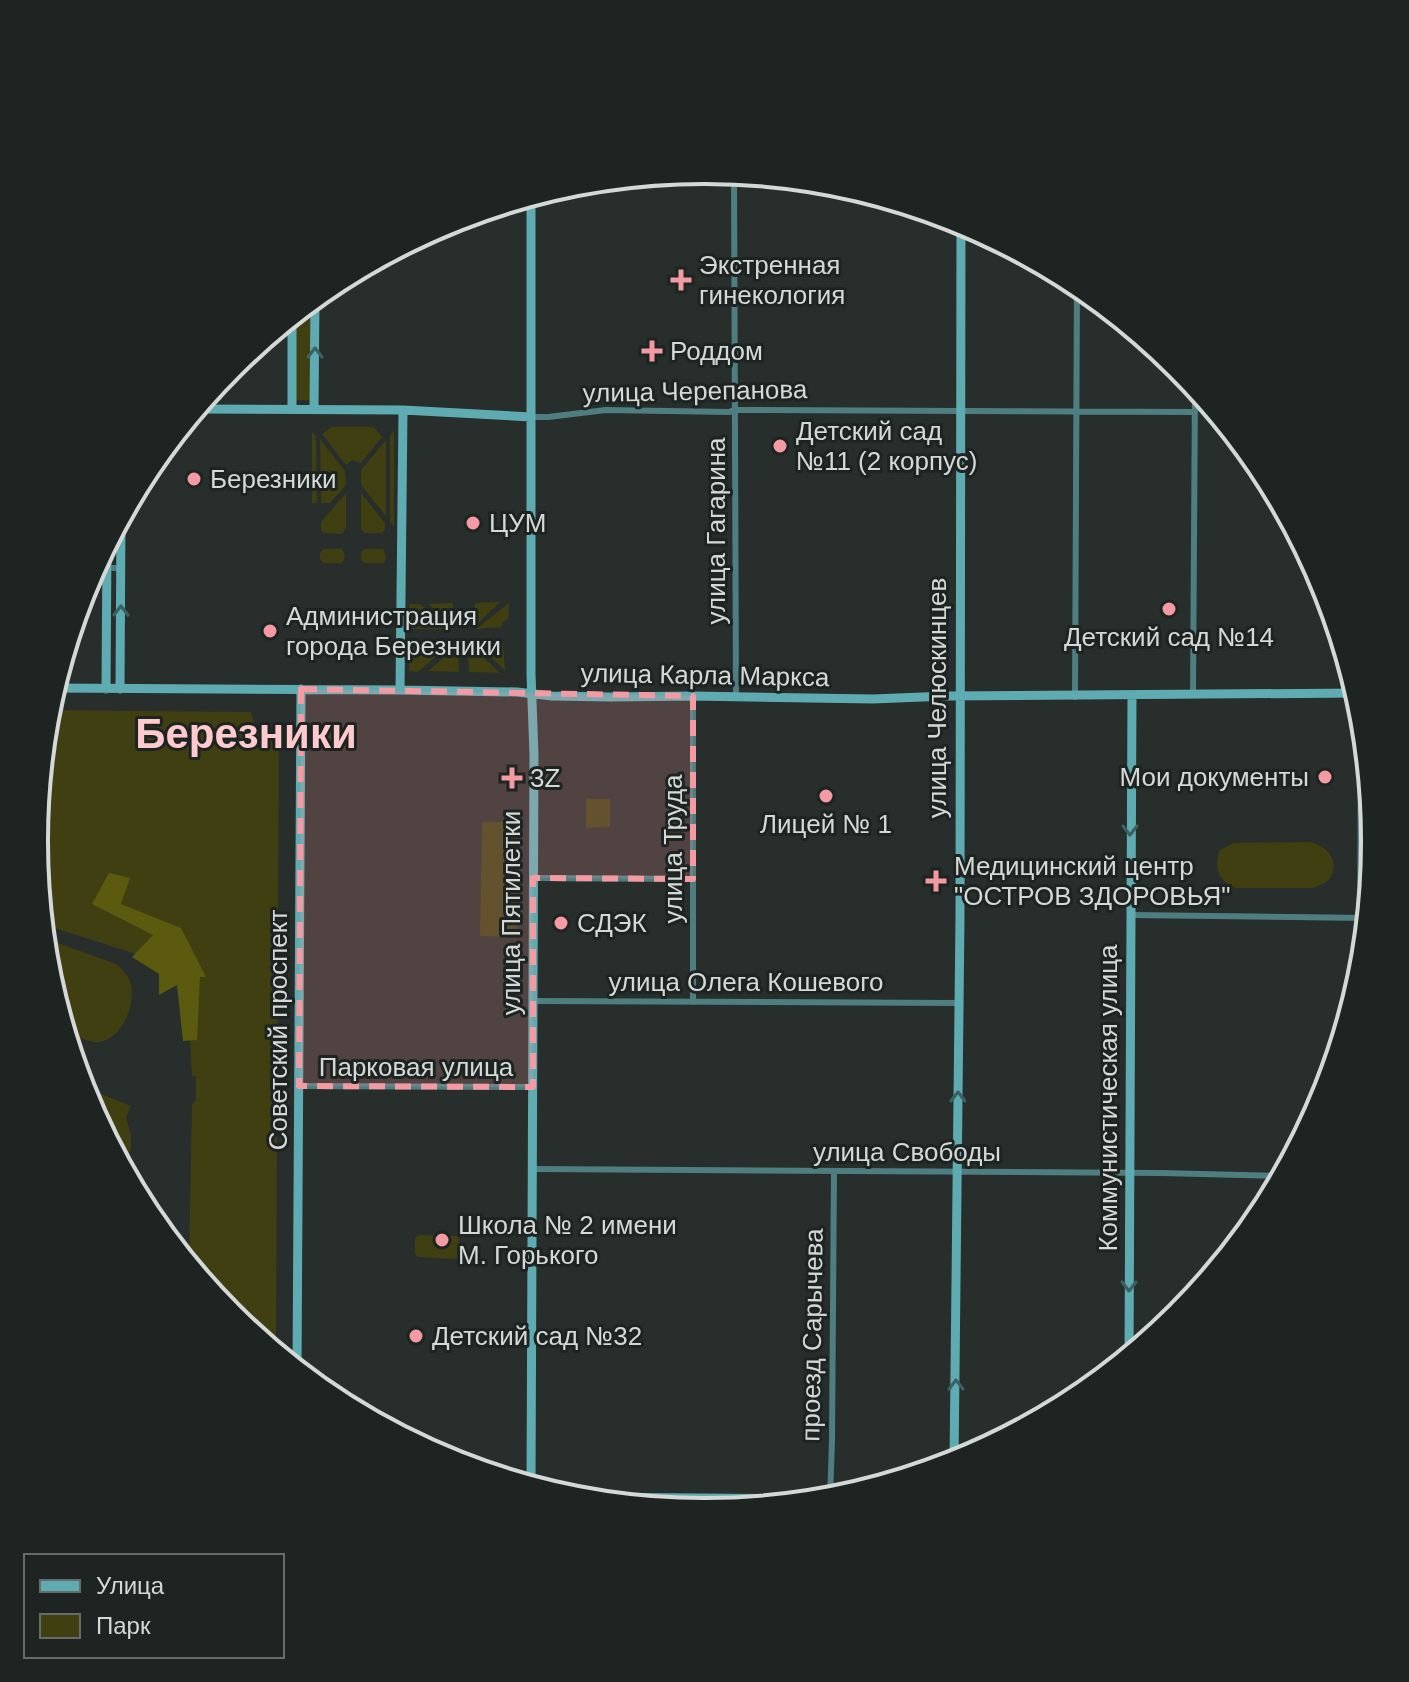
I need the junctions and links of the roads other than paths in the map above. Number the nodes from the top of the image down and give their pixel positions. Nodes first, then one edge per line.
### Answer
1 (734, 185) edge
2 (531, 208) edge
3 (961, 236) edge
4 (1077, 301) edge
5 (315, 313) edge
6 (292, 331) edge
7 (1195, 405) edge
8 (210, 409) edge
9 (292, 409) junction
10 (314, 409) junction
11 (403, 410) junction
12 (736, 410) junction
13 (960, 411) junction
14 (1077, 412) junction
15 (1195, 412) junction
16 (531, 417) junction
17 (121, 542) edge
18 (108, 568) edge
19 (121, 568) junction
20 (106, 573) edge
21 (66, 688) edge
22 (106, 689) junction
23 (120, 689) junction
24 (301, 689) junction
25 (400, 690) junction
26 (1344, 693) edge
27 (532, 694) junction
28 (1193, 695) junction
29 (693, 696) junction
30 (1132, 696) junction
31 (736, 697) junction
32 (1075, 697) junction
33 (959, 698) junction
34 (1360, 800) edge
35 (1360, 806) joint
36 (1361, 821) edge
37 (533, 878) junction
38 (693, 879) junction
39 (1130, 915) junction
40 (1356, 918) edge
41 (533, 1001) junction
42 (693, 1002) junction
43 (958, 1003) junction
44 (299, 1086) junction
45 (533, 1087) junction
46 (532, 1169) junction
47 (834, 1171) junction
48 (958, 1172) junction
49 (1129, 1173) junction
50 (1269, 1176) edge
51 (1129, 1342) edge
52 (297, 1356) edge
53 (954, 1449) edge
54 (531, 1474) edge
55 (831, 1485) edge

1 - 12 street, улица Гагарина
2 - 16 main road, улица Пятилетки
3 - 13 main road, улица Челюскинцев
4 - 14 street
10 -> 5 main road
6 - 9 main road
7 - 15 street
8 - 9 main road, улица Черепанова
9 - 10 main road, улица Черепанова
10 - 11 main road, улица Черепанова
11 - 16 main road, улица Черепанова
11 - 25 main road
12 - 13 street, улица Черепанова
12 - 16 street, улица Черепанова
12 - 31 street, улица Гагарина
13 - 14 street, улица Черепанова
13 - 33 main road, улица Челюскинцев
14 - 15 street, улица Черепанова
14 - 32 street
15 - 28 street
16 - 27 main road, улица Пятилетки
17 - 19 main road
18 - 19 street
23 -> 19 main road
20 - 22 main road
21 - 22 main road, улица Карла Маркса
22 - 23 main road, улица Карла Маркса
23 - 24 main road, улица Карла Маркса
24 - 25 main road, улица Карла Маркса
24 - 44 main road, Советский проспект
25 - 27 main road, улица Карла Маркса
26 - 28 main road, улица Карла Маркса
27 - 29 main road, улица Карла Маркса
27 - 37 main road, улица Пятилетки
28 - 30 main road, улица Карла Маркса
29 - 31 main road, улица Карла Маркса
29 - 38 street, улица Труда
30 - 32 main road, улица Карла Маркса
30 -> 39 main road, Коммунистическая улица
31 - 33 main road, улица Карла Маркса
32 - 33 main road, улица Карла Маркса
33 - 43 main road, улица Челюскинцев
34 - 35 street
35 - 36 street
37 - 38 street
37 - 41 main road, улица Пятилетки
38 - 42 street, улица Труда
39 - 40 street
39 - 49 main road, Коммунистическая улица
41 - 42 street, улица Олега Кошевого
41 - 45 main road, улица Пятилетки
42 - 43 street, улица Олега Кошевого
48 -> 43 main road, улица Челюскинцев
44 - 45 street, Парковая улица
44 - 52 main road, Советский проспект
45 - 46 main road, улица Пятилетки
46 - 47 street, улица Свободы
46 - 54 main road, улица Пятилетки
47 - 48 street, улица Свободы
47 - 55 street, проезд Сарычева
48 - 49 street, улица Свободы
53 -> 48 main road, улица Челюскинцев
49 - 50 street, улица Свободы
49 -> 51 main road, Коммунистическая улица

